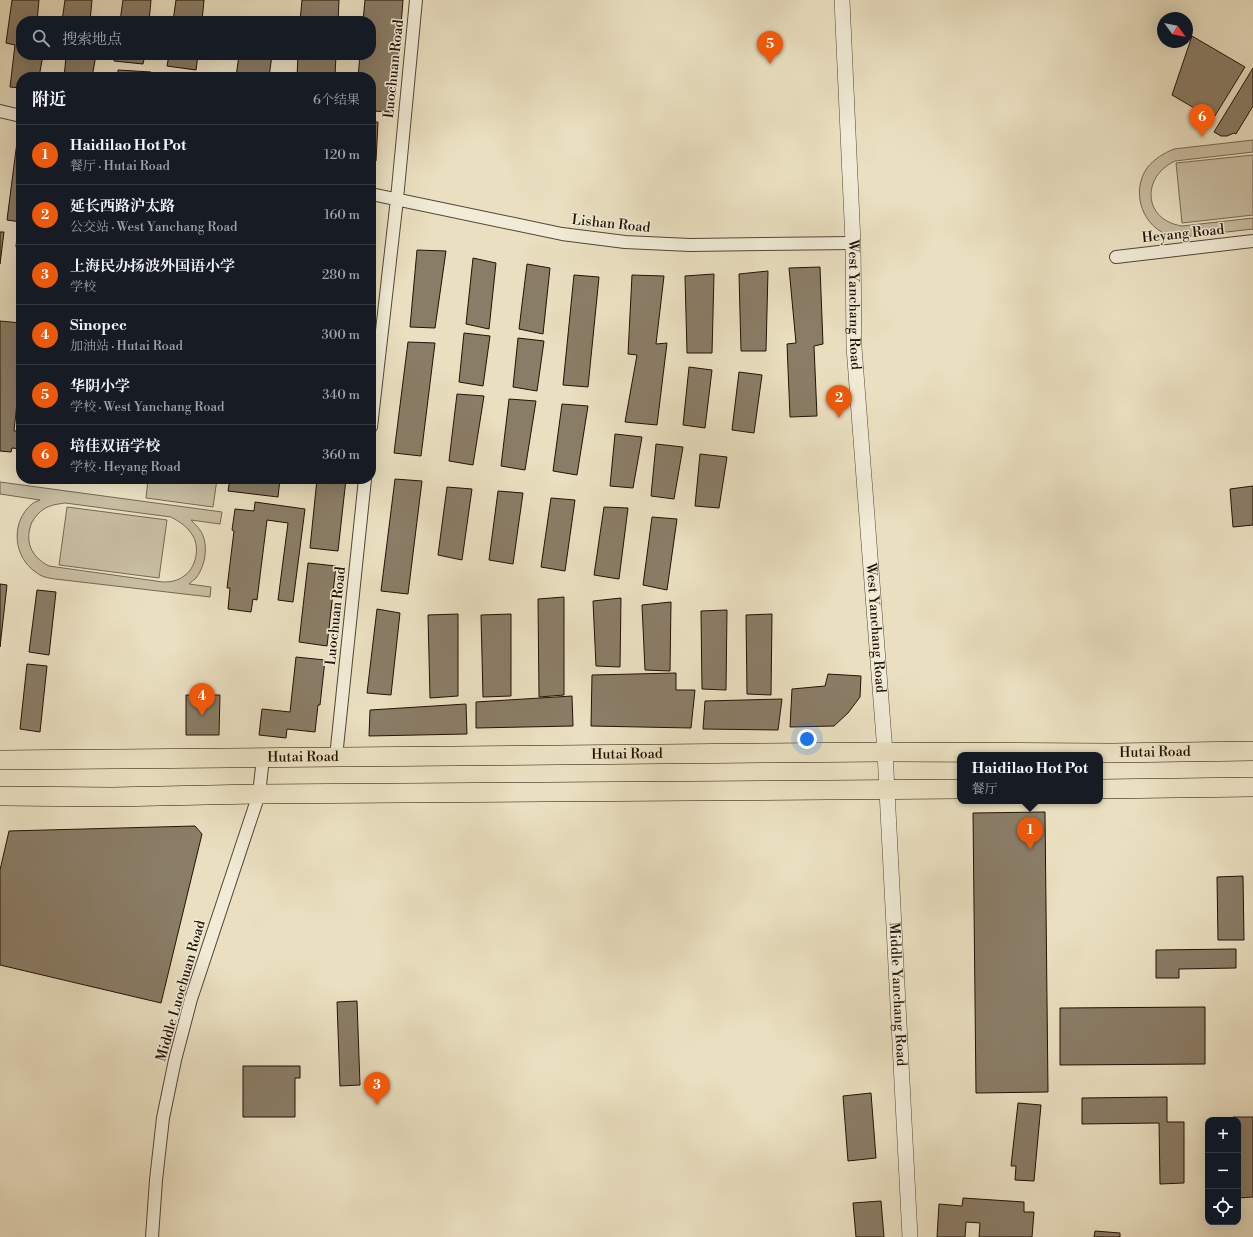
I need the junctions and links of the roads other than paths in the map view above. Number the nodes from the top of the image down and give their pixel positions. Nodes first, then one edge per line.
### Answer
1 (416, 0) edge
2 (842, 0) edge
3 (0, 111) edge
4 (16, 115) edge
5 (376, 195) edge
6 (397, 199) junction
7 (1253, 241) edge
8 (853, 243) junction
9 (1116, 257) dead end
10 (376, 383) edge
11 (365, 484) edge
12 (1253, 751) edge
13 (885, 752) junction
14 (957, 752) edge
15 (1103, 753) edge
16 (336, 757) junction
17 (263, 758) junction
18 (0, 760) edge
19 (1253, 787) edge
20 (1103, 788) edge
21 (957, 789) edge
22 (888, 790) junction
23 (259, 794) junction
24 (0, 796) edge
25 (152, 1237) edge
26 (910, 1237) edge

1 - 6 street, Luochuan Road
2 - 8 street, West Yanchang Road
3 - 4 street
5 - 6 street, Lishan Road
6 - 8 street, Lishan Road
6 - 10 street, Luochuan Road
7 - 9 street, Heyang Road
8 - 13 street, West Yanchang Road
11 - 16 street, Luochuan Road
12 - 15 main road, Hutai Road
13 - 14 main road, Hutai Road
13 - 16 main road, Hutai Road
13 - 22 street, Middle Yanchang Road
16 - 17 main road, Hutai Road
17 - 18 main road, Hutai Road
17 - 23 street, Middle Luochuan Road
19 - 20 main road
21 - 22 main road
22 - 23 main road
22 - 26 street, Middle Yanchang Road
23 - 24 main road
23 - 25 street, Middle Luochuan Road

